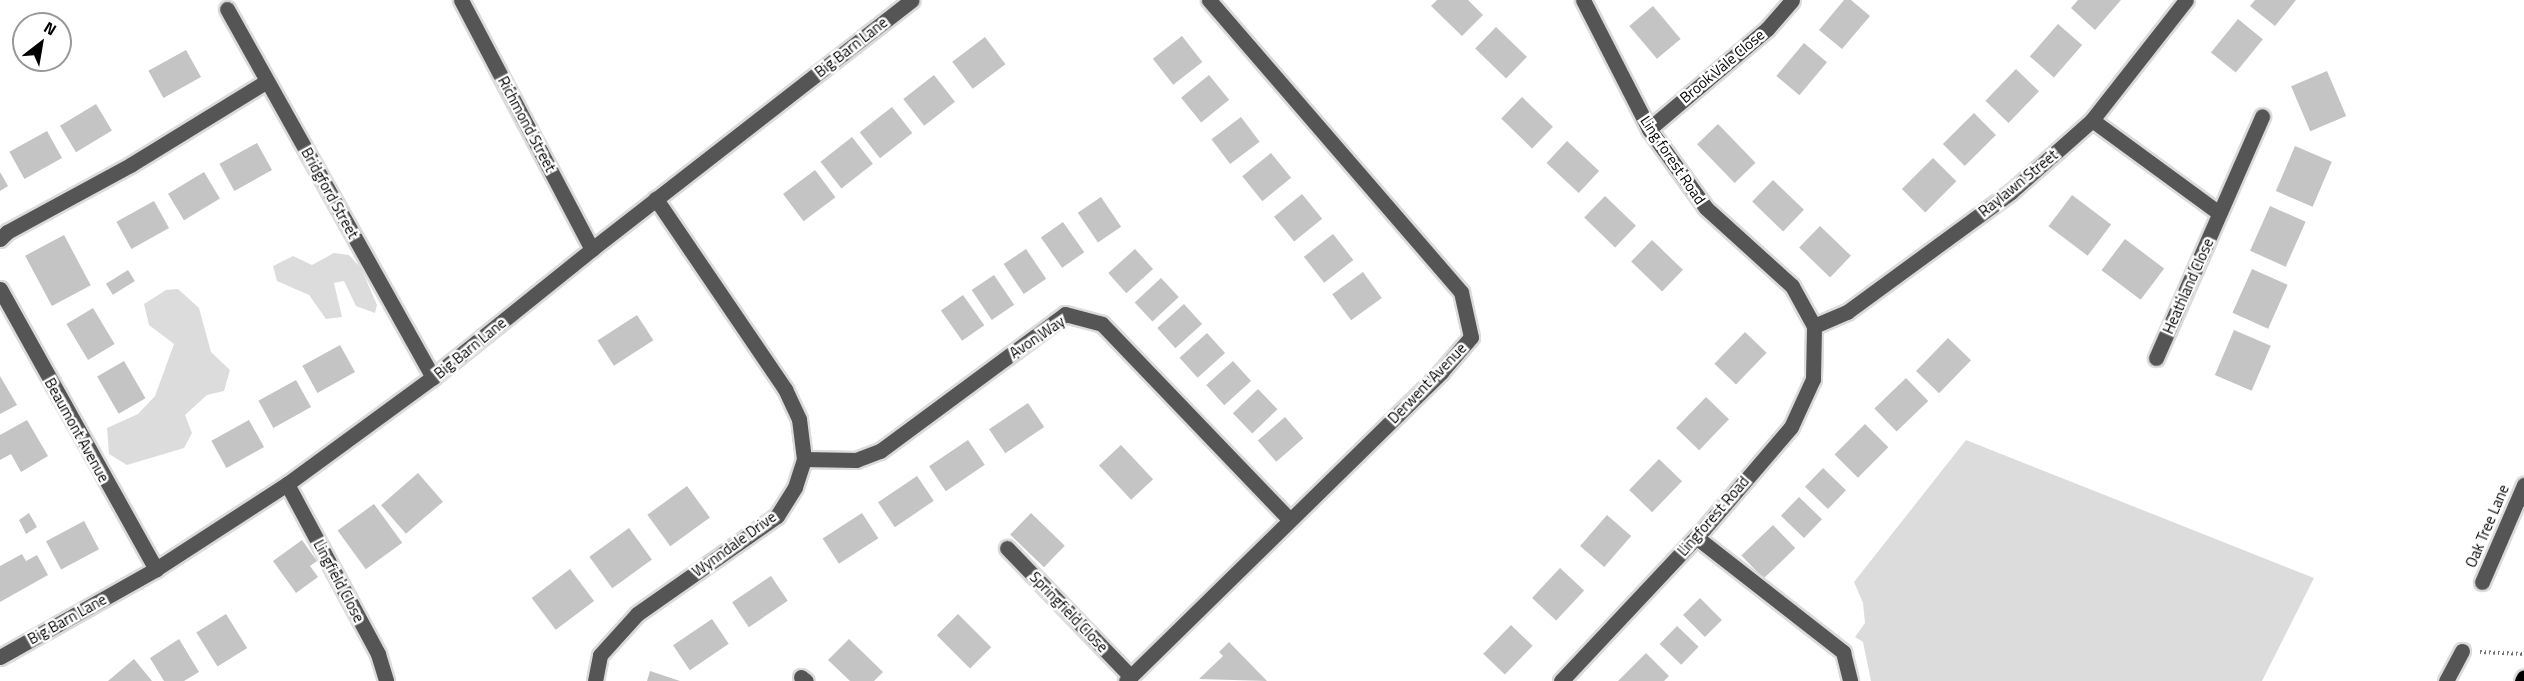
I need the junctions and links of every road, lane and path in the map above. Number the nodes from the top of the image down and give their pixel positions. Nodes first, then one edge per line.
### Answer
1 (461, 0) edge
2 (912, 0) edge
3 (1209, 0) edge
4 (1583, 0) edge
5 (1792, 0) edge
6 (2186, 0) edge
7 (227, 9) dead end
8 (267, 81) junction
9 (2262, 116) dead end
10 (2092, 120) junction
11 (1649, 129) junction
12 (656, 199) junction
13 (2219, 213) junction
14 (0, 239) edge
15 (592, 249) junction
16 (0, 289) edge
17 (1814, 326) junction
18 (2156, 358) dead end
19 (433, 378) junction
20 (804, 459) junction
21 (287, 484) junction
22 (2524, 485) edge
23 (2519, 510) edge
24 (1289, 519) junction
25 (1696, 537) junction
26 (1007, 548) dead end
27 (156, 569) junction
28 (2482, 582) dead end
29 (2462, 651) joint
30 (2524, 654) edge
31 (0, 657) edge
32 (1128, 679) edge
33 (386, 681) edge
34 (595, 681) edge
35 (1562, 681) edge
36 (1850, 681) edge
37 (2446, 681) edge

1 - 15 street, Richmond Street
2 - 12 street, Big Barn Lane
3 - 24 street, Derwent Avenue
4 - 11 street, Ling forest Road
5 - 11 street, Brook Vale Close
6 - 10 street, Raylawn Street
7 - 8 street, Bridgford Street
8 - 14 street
8 - 19 street, Bridgford Street
9 - 13 street, Heathland Close
10 - 13 street
10 - 17 street, Raylawn Street
11 - 17 street, Ling forest Road
12 - 15 street, Big Barn Lane
12 - 20 street, Wynndale Drive
13 - 18 street, Heathland Close
15 - 19 street, Big Barn Lane
16 - 27 street, Beaumont Avenue
17 - 25 street, Lingforest Road
19 - 21 street, Big Barn Lane
20 - 24 street, Avon Way
20 - 34 street, Wynndale Drive
21 - 27 street, Big Barn Lane
21 - 33 street, Lingfield Close
22 - 23 street, Oak Tree Lane
23 - 28 street, Oak Tree Lane
24 - 32 street, Derwent Avenue
25 - 35 street, Lingforest Road
25 - 36 street
26 - 32 street, Springfield Close
27 - 31 street, Big Barn Lane
29 - 30 path
29 - 37 street

